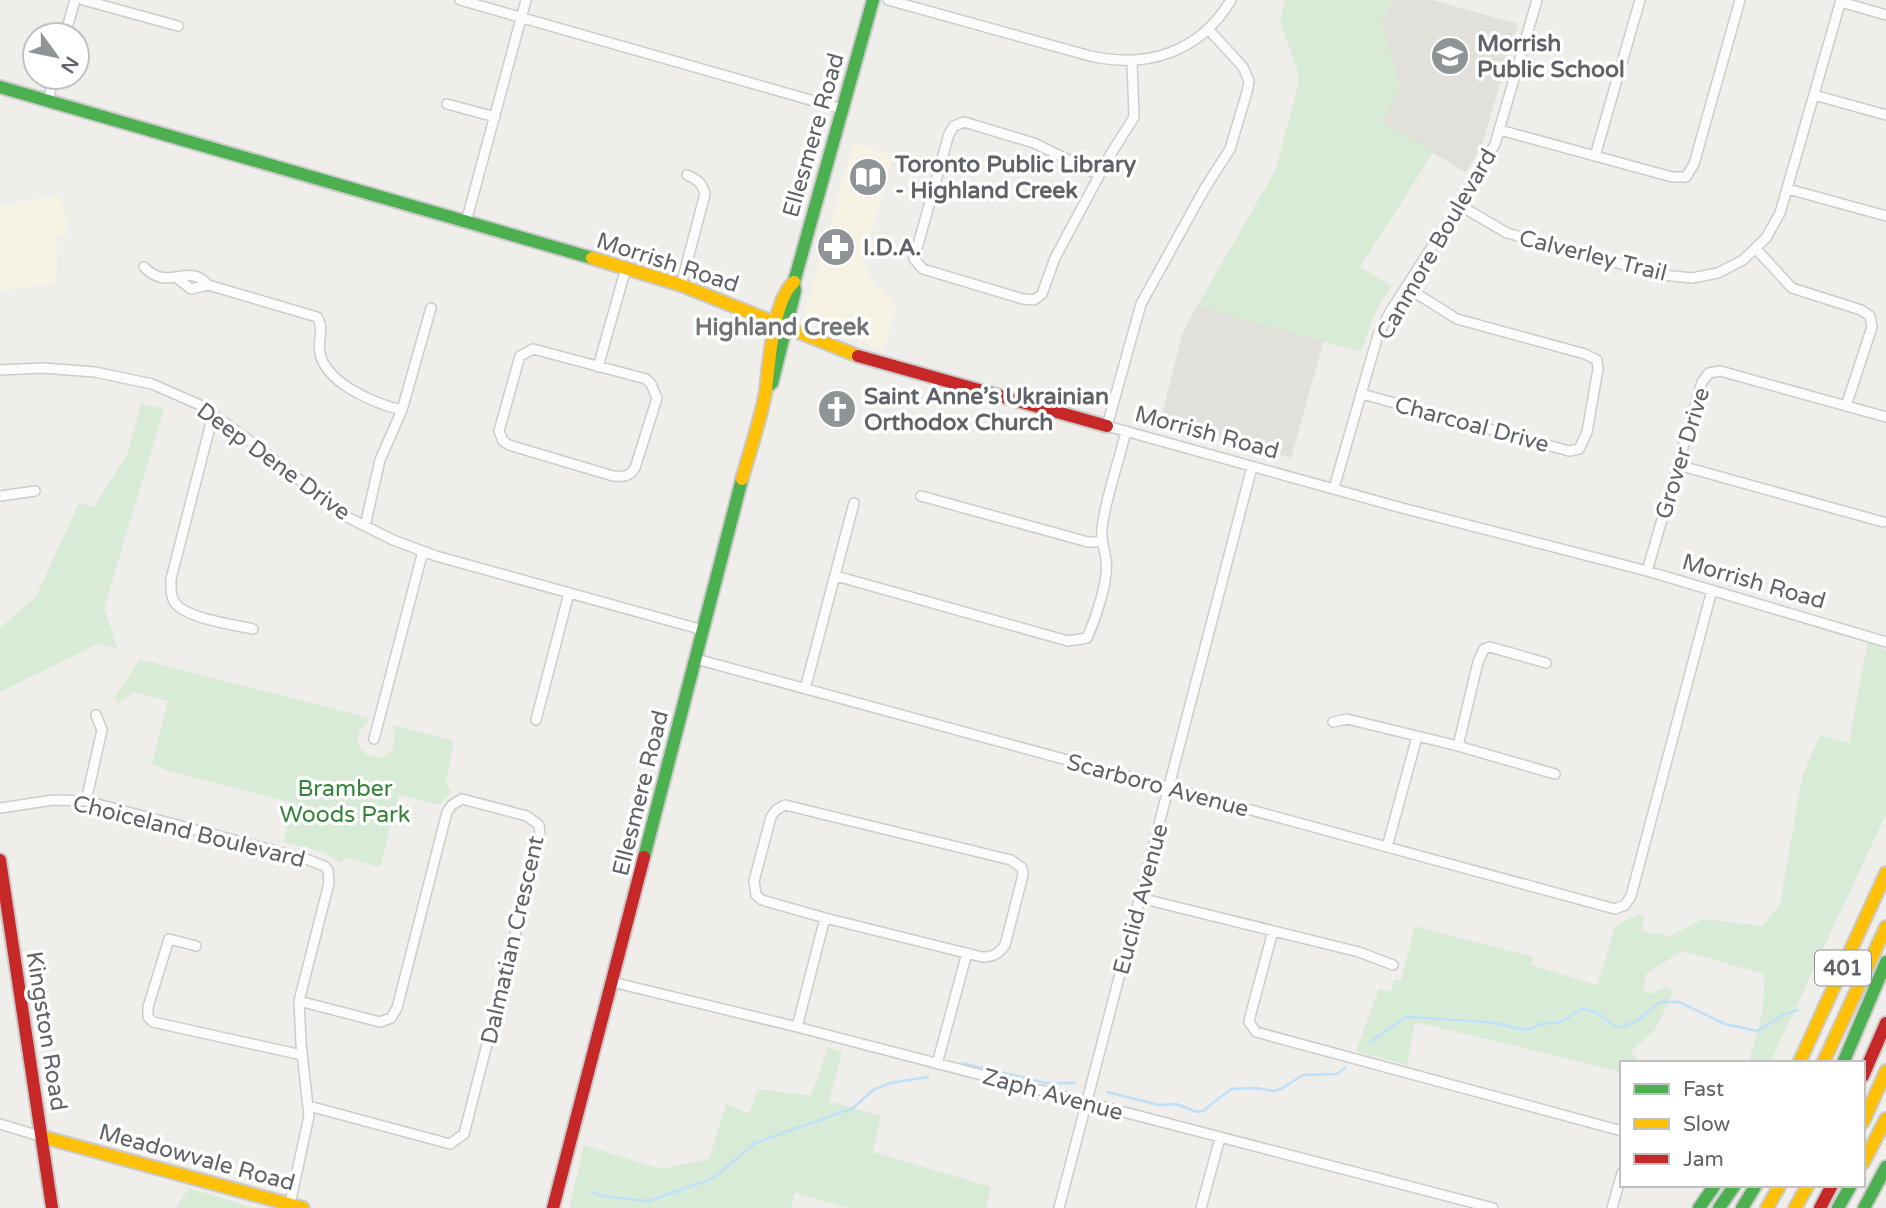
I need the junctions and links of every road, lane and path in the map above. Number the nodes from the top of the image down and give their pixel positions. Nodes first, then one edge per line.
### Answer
1 (75, 0) edge
2 (83, 0) edge
3 (460, 0) edge
4 (526, 0) edge
5 (873, 0) edge
6 (888, 0) edge
7 (1231, 0) edge
8 (1537, 0) edge
9 (1640, 0) edge
10 (1740, 0) edge
11 (1841, 1) edge
12 (1886, 15) edge
13 (521, 18) junction
14 (69, 21) edge
15 (178, 26) dead end
16 (1208, 29) junction
17 (1132, 61) junction
18 (0, 87) edge
19 (50, 91) edge
20 (1814, 94) junction
21 (48, 100) junction
22 (447, 104) dead end
23 (842, 109) junction
24 (1886, 115) edge
25 (495, 117) junction
26 (1500, 130) junction
27 (1595, 156) junction
28 (687, 175) dead end
29 (1099, 175) junction
30 (1788, 189) junction
31 (1459, 205) junction
32 (1886, 216) edge
33 (466, 222) junction
34 (1756, 249) junction
35 (144, 267) dead end
36 (626, 268) junction
37 (681, 285) junction
38 (1406, 287) junction
39 (430, 308) dead end
40 (782, 324) junction
41 (598, 367) junction
42 (0, 370) edge
43 (1362, 394) junction
44 (1846, 406) junction
45 (402, 410) junction
46 (214, 415) junction
47 (1886, 417) edge
48 (1107, 426) junction
49 (1126, 431) junction
50 (1678, 465) junction
51 (1252, 467) junction
52 (1334, 488) junction
53 (35, 491) dead end
54 (0, 496) edge
55 (921, 496) dead end
56 (854, 503) dead end
57 (1883, 522) dead end
58 (365, 526) junction
59 (1101, 542) junction
60 (423, 551) junction
61 (1647, 571) junction
62 (836, 576) junction
63 (1712, 590) junction
64 (569, 593) junction
65 (253, 629) dead end
66 (703, 630) junction
67 (1886, 642) edge
68 (696, 659) junction
69 (1546, 663) dead end
70 (805, 689) junction
71 (96, 715) dead end
72 (536, 720) dead end
73 (1333, 722) dead end
74 (1418, 737) junction
75 (374, 739) dead end
76 (1458, 746) junction
77 (1555, 774) dead end
78 (1169, 788) junction
79 (86, 801) junction
80 (0, 808) edge
81 (1387, 848) junction
82 (0, 860) edge
83 (1886, 873) edge
84 (1140, 898) junction
85 (825, 918) junction
86 (1886, 927) edge
87 (1273, 931) junction
88 (196, 946) dead end
89 (967, 953) junction
90 (1886, 962) edge
91 (1394, 965) dead end
92 (612, 982) junction
93 (299, 1001) junction
94 (1886, 1023) edge
95 (797, 1027) junction
96 (302, 1055) junction
97 (1801, 1061) edge
98 (1824, 1061) edge
99 (1844, 1061) edge
100 (937, 1064) junction
101 (1865, 1071) edge
102 (1886, 1071) edge
103 (1087, 1102) junction
104 (309, 1106) junction
105 (1865, 1118) edge
106 (1886, 1119) edge
107 (0, 1124) edge
108 (1620, 1131) edge
109 (43, 1137) junction
110 (1220, 1138) junction
111 (1865, 1159) edge
112 (1886, 1167) edge
113 (1620, 1180) edge
114 (1714, 1187) edge
115 (1734, 1187) edge
116 (1755, 1187) edge
117 (1779, 1187) edge
118 (1807, 1187) edge
119 (1831, 1187) edge
120 (1849, 1187) edge
121 (296, 1206) edge
122 (52, 1208) edge
123 (553, 1208) edge
124 (1059, 1208) edge
125 (1201, 1208) edge
126 (1493, 1208) edge
127 (1612, 1208) edge
128 (1699, 1208) edge
129 (1720, 1208) edge
130 (1742, 1208) edge
131 (1768, 1208) edge
132 (1795, 1208) edge
133 (1819, 1208) edge
134 (1838, 1208) edge
135 (1864, 1208) edge

1 - 14 street
2 - 15 street
3 - 13 street
4 - 13 street
5 - 23 main road, Ellesmere Road
6 - 17 street
7 - 16 street
8 - 26 street, Canmore Boulevard
9 - 27 street
10 - 27 street
11 - 12 street
11 - 20 street, Calverley Trail
13 - 23 street
13 - 25 street
16 - 17 street
16 - 48 street
17 - 29 street
18 - 21 main road, Morrish Road
19 - 21 street
20 - 24 street
20 - 30 street, Calverley Trail
21 - 33 main road, Morrish Road
22 - 25 street
23 - 40 main road, Ellesmere Road
25 - 33 street
26 - 27 street
26 - 31 street, Canmore Boulevard
28 - 37 street
29 - 29 street
30 - 32 street
30 - 34 street, Calverley Trail
31 - 34 street, Calverley Trail
31 - 38 street, Canmore Boulevard
33 - 36 main road, Morrish Road
34 - 44 street
35 - 45 street
36 - 37 main road, Morrish Road
36 - 41 street
37 - 40 main road, Morrish Road
38 - 43 street, Canmore Boulevard
38 - 43 street, Charcoal Drive
39 - 45 street
40 - 48 main road, Morrish Road
40 - 66 main road, Ellesmere Road
41 - 41 street
42 - 46 street, Deep Dene Drive
43 - 52 street, Canmore Boulevard
44 - 47 street
44 - 50 street, Grover Drive
45 - 58 street
46 - 58 street, Deep Dene Drive
46 - 65 street
48 - 49 street, Morrish Road
49 - 51 street, Morrish Road
49 - 59 street
50 - 57 street
50 - 61 street, Grover Drive
51 - 52 street, Morrish Road
51 - 78 street, Euclid Avenue
52 - 61 street, Morrish Road
53 - 54 street
55 - 59 street
56 - 62 street
58 - 60 street, Deep Dene Drive
59 - 62 street
60 - 64 street, Deep Dene Drive
60 - 75 street
61 - 63 street, Morrish Road
62 - 70 street
63 - 67 street, Morrish Road
63 - 81 street, Scarboro Avenue
64 - 66 street, Deep Dene Drive
64 - 72 street
66 - 68 main road, Ellesmere Road
68 - 70 street, Scarboro Avenue
68 - 92 main road, Ellesmere Road
69 - 76 street
70 - 78 street, Scarboro Avenue
71 - 79 street
73 - 74 street
74 - 76 street
74 - 81 street
76 - 77 street
78 - 81 street, Scarboro Avenue
78 - 84 street, Euclid Avenue
79 - 80 street, Choiceland Boulevard
79 - 93 street, Choiceland Boulevard
82 - 109 main road, Kingston Road
83 - 97 main road, 401
84 - 87 street
84 - 103 street, Euclid Avenue
85 - 89 street
85 - 89 street
85 - 95 street
86 - 98 main road
87 - 91 street
87 - 108 street
88 - 96 street
89 - 100 street
90 - 99 main road, 401
92 - 95 street, Zaph Avenue
92 - 123 main road, Ellesmere Road
93 - 96 street, Choiceland Boulevard
93 - 104 street, Dalmatian Crescent
94 - 101 main road
95 - 100 street, Zaph Avenue
96 - 104 street, Choiceland Boulevard
100 - 103 street, Zaph Avenue
102 - 105 main road
103 - 110 street, Zaph Avenue
103 - 124 street, Euclid Avenue
104 - 121 street, Choiceland Boulevard
106 - 111 main road
107 - 109 street, Meadowvale Road
109 - 121 main road, Meadowvale Road
109 - 122 main road, Kingston Road
110 - 125 street
110 - 126 street, Zaph Avenue
112 - 135 main road
113 - 127 street
114 - 128 main road
115 - 129 main road
116 - 130 main road
117 - 131 main road
118 - 132 main road
119 - 133 main road
120 - 134 main road

